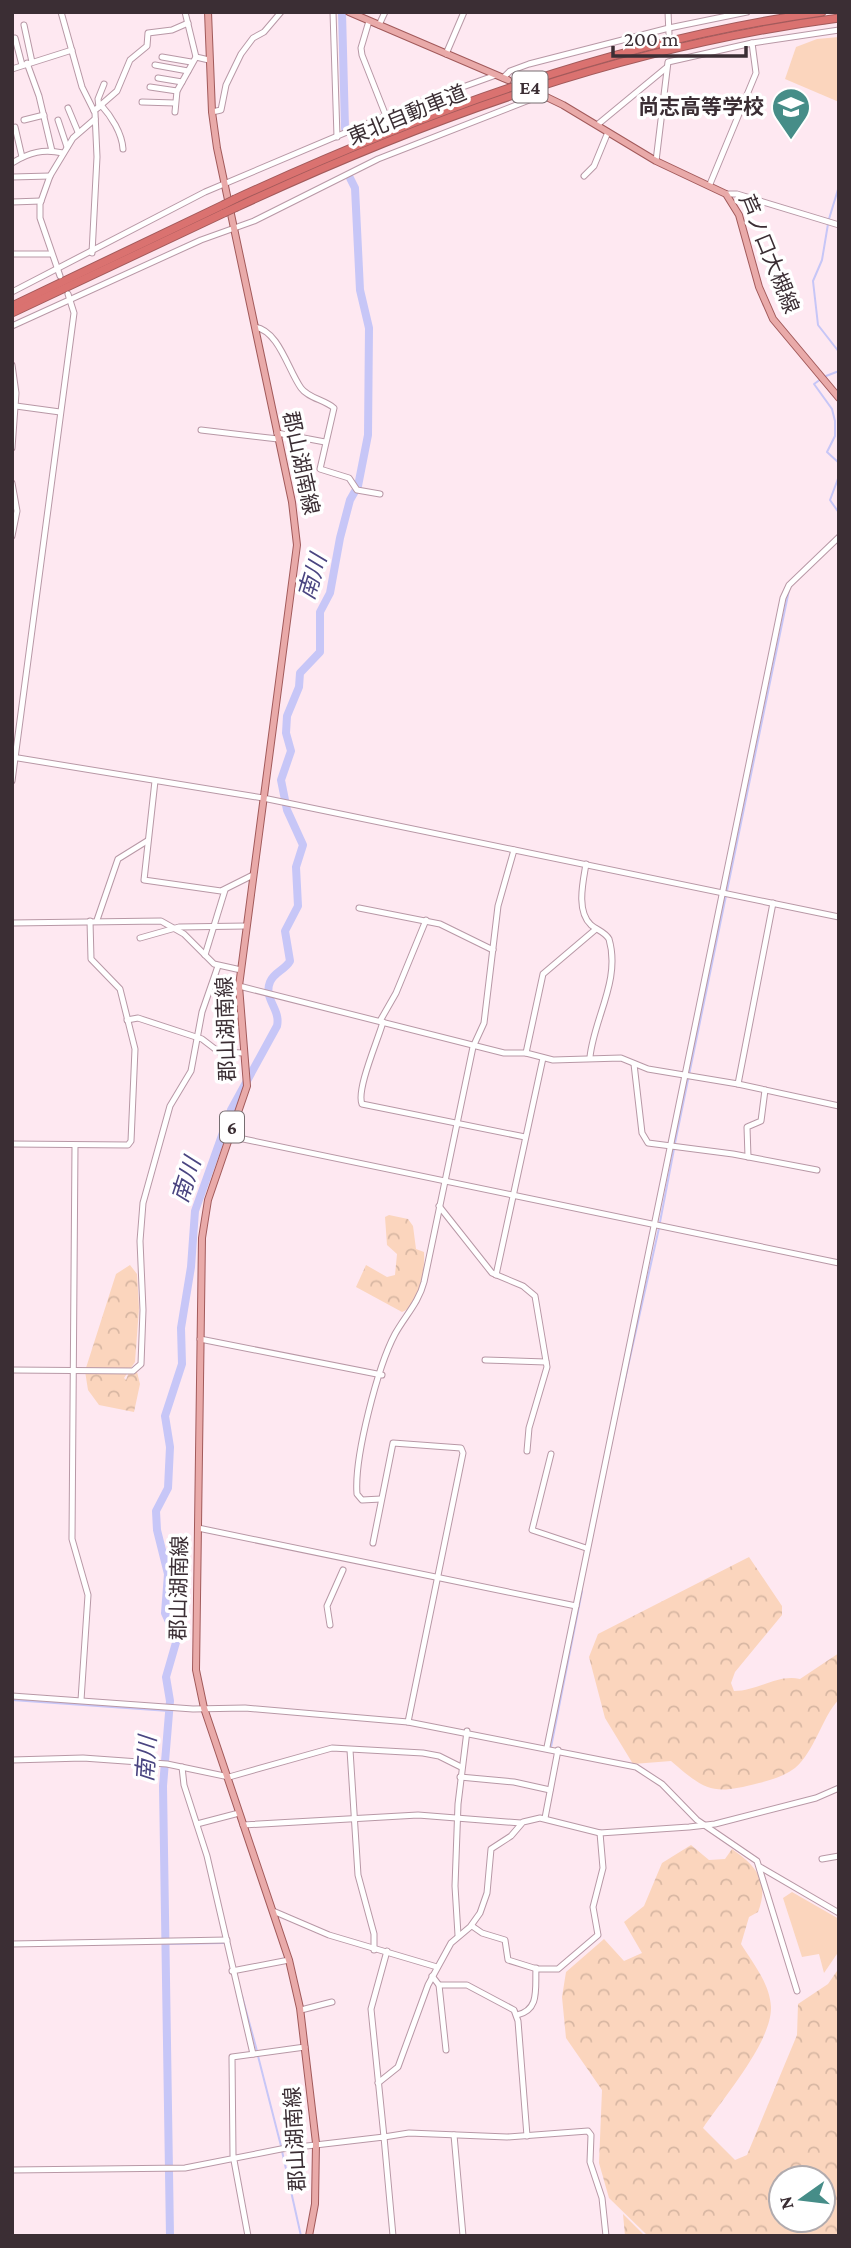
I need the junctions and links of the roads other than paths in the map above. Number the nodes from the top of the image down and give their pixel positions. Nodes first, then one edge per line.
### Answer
1 (61, 12) edge
2 (185, 12) edge
3 (208, 12) edge
4 (281, 12) edge
5 (333, 12) edge
6 (349, 12) edge
7 (385, 12) edge
8 (464, 12) edge
9 (668, 12) edge
10 (747, 12) edge
11 (822, 12) edge
12 (839, 18) edge
13 (369, 21) junction
14 (188, 23) junction
15 (24, 25) dead end
16 (379, 25) junction
17 (839, 30) edge
18 (669, 31) junction
19 (15, 38) dead end
20 (752, 43) junction
21 (72, 50) junction
22 (671, 53) dead end
23 (446, 54) junction
24 (162, 57) dead end
25 (193, 59) junction
26 (209, 60) junction
27 (671, 61) junction
28 (27, 64) junction
29 (155, 65) dead end
30 (666, 68) junction
31 (12, 69) edge
32 (188, 71) junction
33 (159, 78) dead end
34 (502, 78) junction
35 (182, 82) junction
36 (104, 84) dead end
37 (150, 87) dead end
38 (177, 91) junction
39 (534, 91) dead end
40 (542, 95) junction
41 (142, 102) dead end
42 (175, 103) junction
43 (68, 108) dead end
44 (98, 108) junction
45 (175, 112) dead end
46 (212, 112) junction
47 (44, 115) junction
48 (386, 116) junction
49 (95, 119) junction
50 (24, 120) dead end
51 (58, 120) dead end
52 (597, 125) junction
53 (12, 128) edge
54 (78, 131) junction
55 (608, 132) junction
56 (337, 137) junction
57 (67, 147) junction
58 (123, 149) dead end
59 (52, 150) junction
60 (63, 153) junction
61 (22, 157) junction
62 (656, 161) junction
63 (12, 163) edge
64 (50, 176) junction
65 (584, 176) dead end
66 (12, 177) edge
67 (225, 183) junction
68 (710, 184) junction
69 (726, 194) junction
70 (41, 201) junction
71 (12, 202) edge
72 (236, 203) junction
73 (223, 209) junction
74 (839, 225) edge
75 (234, 228) junction
76 (92, 253) junction
77 (12, 254) edge
78 (51, 254) junction
79 (58, 273) junction
80 (12, 292) edge
81 (69, 297) junction
82 (12, 306) edge
83 (12, 313) edge
84 (12, 326) edge
85 (255, 327) junction
86 (12, 365) edge
87 (839, 398) edge
88 (16, 406) junction
89 (60, 412) junction
90 (201, 430) dead end
91 (278, 436) junction
92 (325, 442) junction
93 (12, 448) edge
94 (12, 483) edge
95 (380, 494) dead end
96 (12, 536) edge
97 (839, 537) edge
98 (14, 758) edge
99 (155, 780) junction
100 (12, 781) edge
101 (263, 798) junction
102 (147, 841) junction
103 (514, 850) junction
104 (586, 864) junction
105 (253, 875) junction
106 (225, 890) junction
107 (724, 892) junction
108 (773, 904) junction
109 (359, 908) dead end
110 (839, 917) edge
111 (426, 920) junction
112 (94, 921) junction
113 (12, 923) edge
114 (211, 926) junction
115 (246, 926) junction
116 (175, 928) junction
117 (596, 929) junction
118 (140, 938) dead end
119 (493, 950) junction
120 (205, 955) junction
121 (218, 966) junction
122 (241, 970) junction
123 (239, 986) junction
124 (127, 1020) junction
125 (381, 1021) junction
126 (198, 1038) junction
127 (475, 1045) junction
128 (244, 1053) junction
129 (526, 1053) junction
130 (590, 1057) junction
131 (542, 1058) junction
132 (634, 1064) junction
133 (686, 1076) junction
134 (738, 1084) junction
135 (765, 1090) junction
136 (839, 1106) edge
137 (457, 1125) junction
138 (229, 1136) junction
139 (526, 1137) junction
140 (12, 1144) edge
141 (75, 1146) junction
142 (672, 1146) junction
143 (748, 1157) junction
144 (817, 1170) dead end
145 (445, 1179) junction
146 (514, 1194) junction
147 (439, 1206) junction
148 (657, 1223) junction
149 (839, 1263) edge
150 (496, 1275) junction
151 (200, 1339) junction
152 (485, 1360) dead end
153 (546, 1362) junction
154 (12, 1370) edge
155 (74, 1371) junction
156 (382, 1375) junction
157 (527, 1451) dead end
158 (551, 1454) dead end
159 (381, 1499) junction
160 (198, 1528) junction
161 (373, 1543) dead end
162 (586, 1548) junction
163 (343, 1570) dead end
164 (439, 1577) junction
165 (576, 1606) junction
166 (330, 1625) dead end
167 (12, 1696) edge
168 (81, 1700) junction
169 (204, 1708) junction
170 (408, 1722) junction
171 (467, 1731) junction
172 (547, 1747) junction
173 (350, 1750) junction
174 (558, 1750) junction
175 (12, 1760) edge
176 (182, 1767) junction
177 (461, 1767) junction
178 (227, 1776) junction
179 (460, 1777) junction
180 (839, 1788) edge
181 (550, 1790) junction
182 (239, 1813) junction
183 (355, 1817) junction
184 (457, 1818) junction
185 (545, 1818) junction
186 (197, 1824) junction
187 (521, 1824) junction
188 (243, 1825) junction
189 (707, 1825) junction
190 (600, 1833) junction
191 (839, 1856) edge
192 (822, 1859) dead end
193 (760, 1867) junction
194 (273, 1911) junction
195 (839, 1913) edge
196 (472, 1926) junction
197 (458, 1935) junction
198 (227, 1940) junction
199 (12, 1944) edge
200 (374, 1950) junction
201 (387, 1951) junction
202 (289, 1960) junction
203 (437, 1967) junction
204 (536, 1968) junction
205 (232, 1971) junction
206 (432, 1976) junction
207 (439, 1985) junction
208 (797, 1991) dead end
209 (332, 2002) dead end
210 (301, 2010) junction
211 (517, 2015) junction
212 (305, 2047) junction
213 (446, 2050) dead end
214 (253, 2054) junction
215 (378, 2083) junction
216 (454, 2136) junction
217 (527, 2136) junction
218 (384, 2137) junction
219 (316, 2143) junction
220 (234, 2159) junction
221 (12, 2170) edge
222 (248, 2236) edge
223 (309, 2236) edge
224 (393, 2236) edge
225 (463, 2236) edge
226 (606, 2236) edge

1 - 21 street
2 - 14 street
3 - 26 main road, 郡山湖南線 / 6
4 - 46 street
5 - 56 street
6 - 13 main road
7 - 16 street
8 - 23 street
9 - 18 street
10 - 18 street
11 - 72 highway, 東北自動車道 / E4
12 - 72 highway, 東北自動車道 / E4
13 - 16 main road
13 - 48 street
14 - 25 street
14 - 44 street
15 - 28 street
16 - 23 main road
17 - 20 street
18 - 34 street
19 - 28 street
20 - 27 street
20 - 68 street
21 - 28 street
21 - 44 street
22 - 27 street
23 - 34 main road
24 - 25 street
25 - 26 street
25 - 32 street
26 - 46 main road, 郡山湖南線 / 6
27 - 30 street
28 - 31 street
28 - 47 street
29 - 32 street
30 - 52 street
30 - 62 street
32 - 35 street
33 - 35 street
34 - 48 street
35 - 38 street
36 - 44 street
37 - 38 street
38 - 42 street
39 - 40 main road, 芦ノ口大槻線
40 - 52 main road, 芦ノ口大槻線
40 - 75 street
41 - 42 street
42 - 45 street
43 - 54 street
44 - 49 street
44 - 58 street
46 - 67 main road, 郡山湖南線 / 6
47 - 50 street
47 - 59 street
48 - 56 street
49 - 54 street
49 - 76 street
51 - 57 street
52 - 55 main road, 芦ノ口大槻線
53 - 61 street
54 - 57 street
55 - 62 main road, 芦ノ口大槻線
55 - 65 street
56 - 67 street
57 - 60 street
59 - 60 street
59 - 61 street
60 - 64 street
61 - 63 street
62 - 68 main road, 芦ノ口大槻線
64 - 66 street
64 - 70 street
67 - 75 main road, 郡山湖南線 / 6
67 - 76 street
68 - 69 main road, 芦ノ口大槻線
69 - 74 street
69 - 87 main road, 芦ノ口大槻線
70 - 71 street
70 - 78 street
72 - 73 highway, 東北自動車道 / E4, bridge
73 - 82 highway, 東北自動車道 / E4
73 - 83 highway, 東北自動車道 / E4
75 - 81 street
75 - 85 main road, 郡山湖南線 / 6
76 - 79 street
77 - 78 street
78 - 79 street
79 - 80 street
81 - 84 street
81 - 89 street
85 - 91 main road, 郡山湖南線 / 6
85 - 92 street
86 - 88 street
88 - 89 street
88 - 93 street
89 - 98 street
90 - 91 street
91 - 92 street
91 - 101 main road, 郡山湖南線 / 6
92 - 95 street
94 - 96 street
97 - 107 street
98 - 99 street
98 - 100 street
99 - 101 street
99 - 102 street
101 - 103 street
101 - 105 main road, 郡山湖南線 / 6
102 - 106 street
102 - 112 street
103 - 104 street
103 - 119 street
104 - 107 street
104 - 117 street
105 - 106 street
105 - 115 main road, 郡山湖南線 / 6
106 - 114 street
107 - 108 street
107 - 133 street
108 - 110 street
108 - 134 street
109 - 111 street
111 - 119 street
111 - 125 street
112 - 113 street
112 - 116 street
112 - 124 street
114 - 115 street
114 - 116 street
114 - 120 street
115 - 122 main road, 郡山湖南線 / 6
116 - 118 street
116 - 120 street
117 - 129 street
117 - 130 street
119 - 127 street
120 - 121 street
121 - 122 street
121 - 126 street
122 - 123 main road, 郡山湖南線 / 6
123 - 125 street
123 - 128 main road, 郡山湖南線 / 6
124 - 126 street
124 - 141 street
125 - 127 street
125 - 137 street
126 - 128 street
126 - 155 street
127 - 129 street
127 - 137 street
128 - 138 main road, 郡山湖南線 / 6
129 - 131 street
130 - 131 street
130 - 132 street
131 - 139 street
132 - 133 street
132 - 142 street
133 - 134 street
133 - 142 street
134 - 135 street
135 - 136 street
135 - 143 street
137 - 139 street
137 - 145 street
138 - 145 street
138 - 151 main road, 郡山湖南線 / 6
139 - 146 street
140 - 141 street
141 - 155 street
142 - 143 street
142 - 148 street
143 - 144 street
145 - 146 street
145 - 147 street
146 - 148 street
146 - 150 street
147 - 150 street
147 - 156 street
148 - 149 street
148 - 162 street
150 - 153 street
151 - 156 street
151 - 160 main road, 郡山湖南線 / 6
152 - 153 street
153 - 157 street
154 - 155 street
155 - 168 street
156 - 159 street
158 - 162 street
159 - 161 street
159 - 164 street
160 - 164 street
160 - 169 main road, 郡山湖南線 / 6
162 - 165 street
163 - 166 street
164 - 165 street
164 - 170 street
165 - 172 street
167 - 168 street
168 - 169 street
169 - 170 street
169 - 178 main road, 郡山湖南線 / 6
170 - 171 street
171 - 172 street
171 - 177 street
172 - 174 street
173 - 177 street
173 - 178 street
173 - 183 street
174 - 181 street
174 - 189 street
175 - 176 street
176 - 178 street
176 - 186 street
177 - 179 street
178 - 182 main road, 郡山湖南線 / 6
179 - 181 street
179 - 184 street
180 - 189 street
181 - 185 street
182 - 186 street
182 - 188 main road, 郡山湖南線 / 6
183 - 184 street
183 - 188 street
183 - 200 street
184 - 187 street
184 - 197 street
185 - 187 street
185 - 190 street
186 - 198 street
187 - 196 street
188 - 194 main road, 郡山湖南線 / 6
189 - 190 street
189 - 193 street
190 - 204 street
191 - 192 street
193 - 195 street
193 - 208 street
194 - 200 street
194 - 202 main road, 郡山湖南線 / 6
196 - 197 street
196 - 204 street
197 - 203 street
198 - 199 street
198 - 205 street
200 - 201 street
201 - 203 street
201 - 215 street
202 - 205 street
202 - 210 main road, 郡山湖南線 / 6
203 - 206 street
204 - 211 street
205 - 214 street
206 - 207 street
206 - 215 street
207 - 211 street
207 - 213 street
209 - 210 street
210 - 212 main road, 郡山湖南線 / 6
211 - 217 street
212 - 214 street
212 - 219 main road, 郡山湖南線 / 6
214 - 220 street
215 - 218 street
216 - 217 street
216 - 218 street
216 - 225 street
217 - 226 street
218 - 219 street
218 - 224 street
219 - 220 street
219 - 223 main road, 郡山湖南線 / 6
220 - 221 street
220 - 222 street

